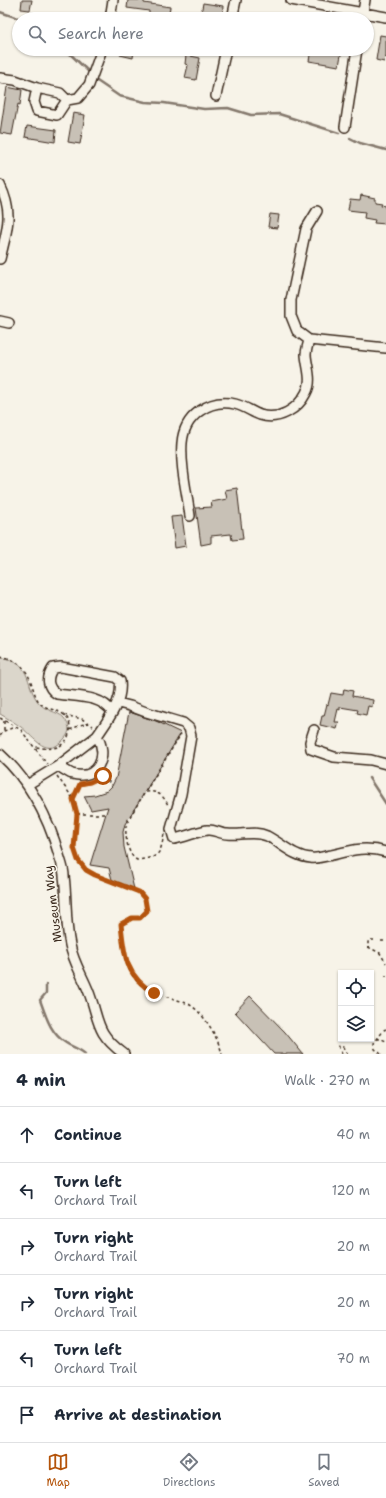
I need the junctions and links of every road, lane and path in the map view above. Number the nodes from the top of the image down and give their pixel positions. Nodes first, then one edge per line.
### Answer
1 (113, 0) edge
2 (236, 0) edge
3 (291, 0) edge
4 (365, 0) edge
5 (111, 12) edge
6 (233, 12) edge
7 (344, 12) edge
8 (363, 12) edge
9 (374, 16) edge
10 (386, 17) edge
11 (99, 56) edge
12 (225, 56) edge
13 (356, 56) edge
14 (0, 78) edge
15 (37, 88) junction
16 (216, 96) dead end
17 (67, 100) junction
18 (345, 127) dead end
19 (0, 185) edge
20 (317, 211) dead end
21 (0, 259) edge
22 (309, 340) junction
23 (386, 348) edge
24 (190, 516) dead end
25 (0, 656) edge
26 (118, 703) junction
27 (112, 712) junction
28 (64, 715) junction
29 (0, 718) edge
30 (4, 721) junction
31 (88, 723) junction
32 (186, 726) junction
33 (15, 727) junction
34 (70, 730) junction
35 (314, 730) dead end
36 (4, 731) junction
37 (99, 734) junction
38 (0, 736) edge
39 (35, 747) junction
40 (0, 754) edge
41 (386, 764) edge
42 (55, 768) junction
43 (106, 771) dead end
44 (103, 776) junction
45 (94, 781) dead end
46 (85, 783) dead end
47 (26, 784) junction
48 (112, 785) dead end
49 (146, 792) junction
50 (73, 799) junction
51 (169, 808) dead end
52 (77, 814) junction
53 (106, 814) dead end
54 (165, 829) dead end
55 (386, 852) edge
56 (374, 940) dead end
57 (381, 941) dead end
58 (386, 941) edge
59 (386, 963) edge
60 (386, 1029) edge
61 (377, 1038) junction
62 (386, 1042) edge
63 (124, 1054) edge
64 (222, 1054) edge
65 (342, 1054) edge
66 (347, 1054) edge
67 (381, 1054) edge

1 - 5 street
2 - 6 street
3 - 7 street
4 - 8 street
9 - 10 street
11 - 17 street
12 - 16 street
13 - 18 street
14 - 15 street
15 - 17 street
15 - 17 street
19 - 21 street
20 - 22 street
22 - 23 street
22 - 24 street
25 - 28 path
26 - 27 street
26 - 27 street
26 - 32 street
27 - 37 street
28 - 31 path
28 - 34 path
29 - 30 path
30 - 33 path
30 - 36 path
31 - 34 path
31 - 37 path
32 - 49 path
32 - 55 street
33 - 36 path
33 - 39 path
34 - 39 path
35 - 41 street
36 - 38 path
37 - 42 street
37 - 42 street
39 - 42 path
40 - 47 street, Museum Way
42 - 47 street
42 - 50 path
43 - 44 path
44 - 45 path
44 - 48 path
46 - 50 path
47 - 63 street, Museum Way
49 - 51 path
49 - 54 path
50 - 52 path
52 - 53 path
52 - 64 path
56 - 59 path
57 - 58 path
60 - 61 path
61 - 62 path
61 - 67 path
65 - 66 path

